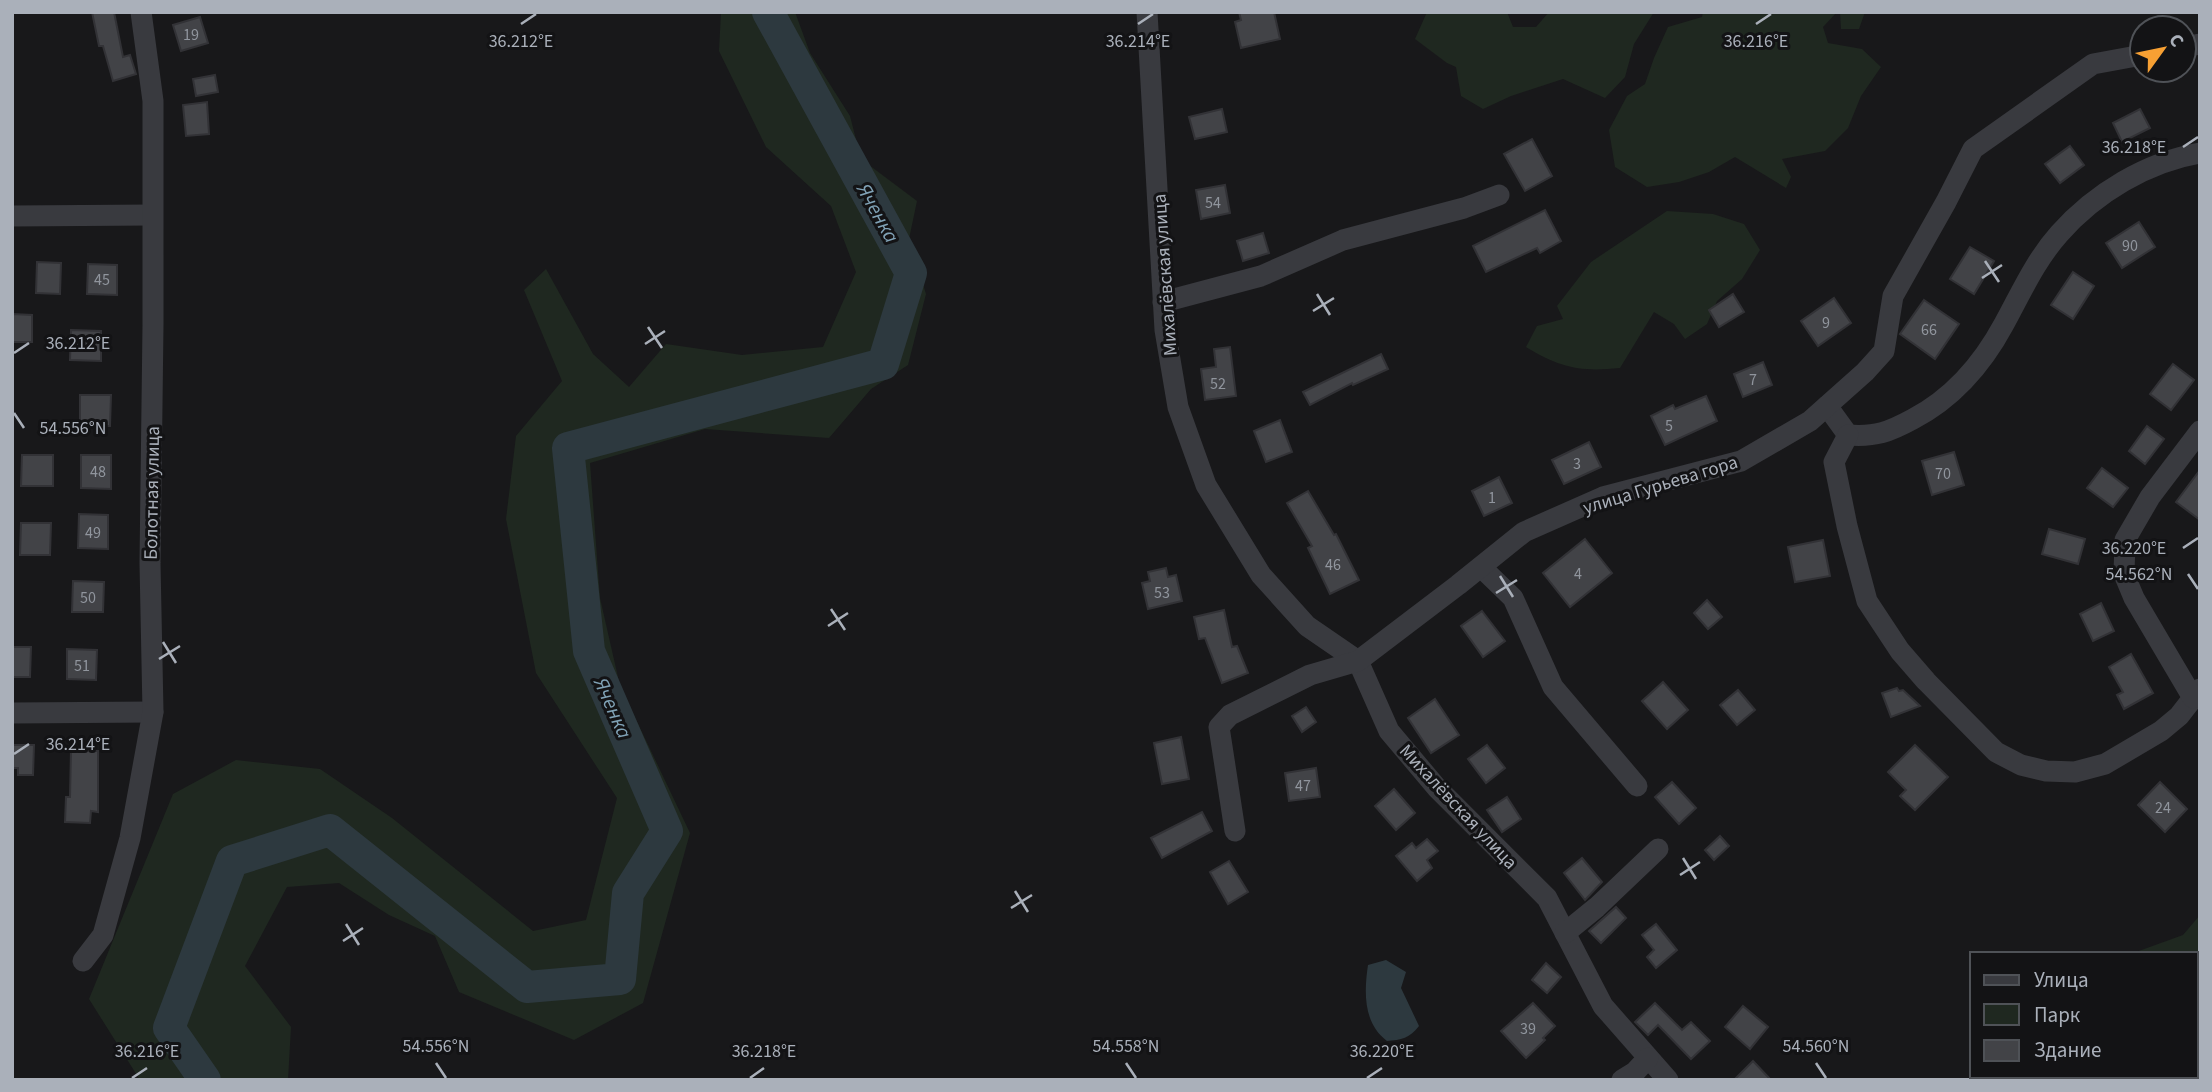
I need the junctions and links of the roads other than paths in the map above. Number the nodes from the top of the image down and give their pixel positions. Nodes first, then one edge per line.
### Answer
1 (141, 12) edge
2 (1147, 12) edge
3 (2128, 58) edge
4 (2200, 153) edge
5 (1499, 195) dead end
6 (152, 215) junction
7 (12, 216) edge
8 (1163, 302) junction
9 (1827, 406) junction
10 (2200, 430) edge
11 (1848, 435) junction
12 (1481, 567) junction
13 (1357, 661) junction
14 (2196, 694) edge
15 (153, 712) junction
16 (12, 713) edge
17 (1637, 786) dead end
18 (1235, 831) dead end
19 (1658, 849) dead end
20 (1565, 933) junction
21 (83, 961) dead end
22 (1648, 1058) junction
23 (1622, 1080) edge
24 (1668, 1080) edge

1 - 6 street, Болотная улица
2 - 8 street, Михалёвская улица
3 - 9 street, улица Гурьева гора
4 - 11 street
5 - 8 street
6 - 7 street
6 - 15 street, Болотная улица
8 - 13 street, Михалёвская улица
9 - 11 street
9 - 12 street, улица Гурьева гора
10 - 14 street
11 - 14 street
12 - 13 street, улица Гурьева гора
12 - 17 street
13 - 18 street
13 - 20 street, Михалёвская улица
15 - 16 street
15 - 21 street, Болотная улица
19 - 20 street
20 - 22 street, Михалёвская улица
22 - 23 street
22 - 24 street, Михалёвская улица

